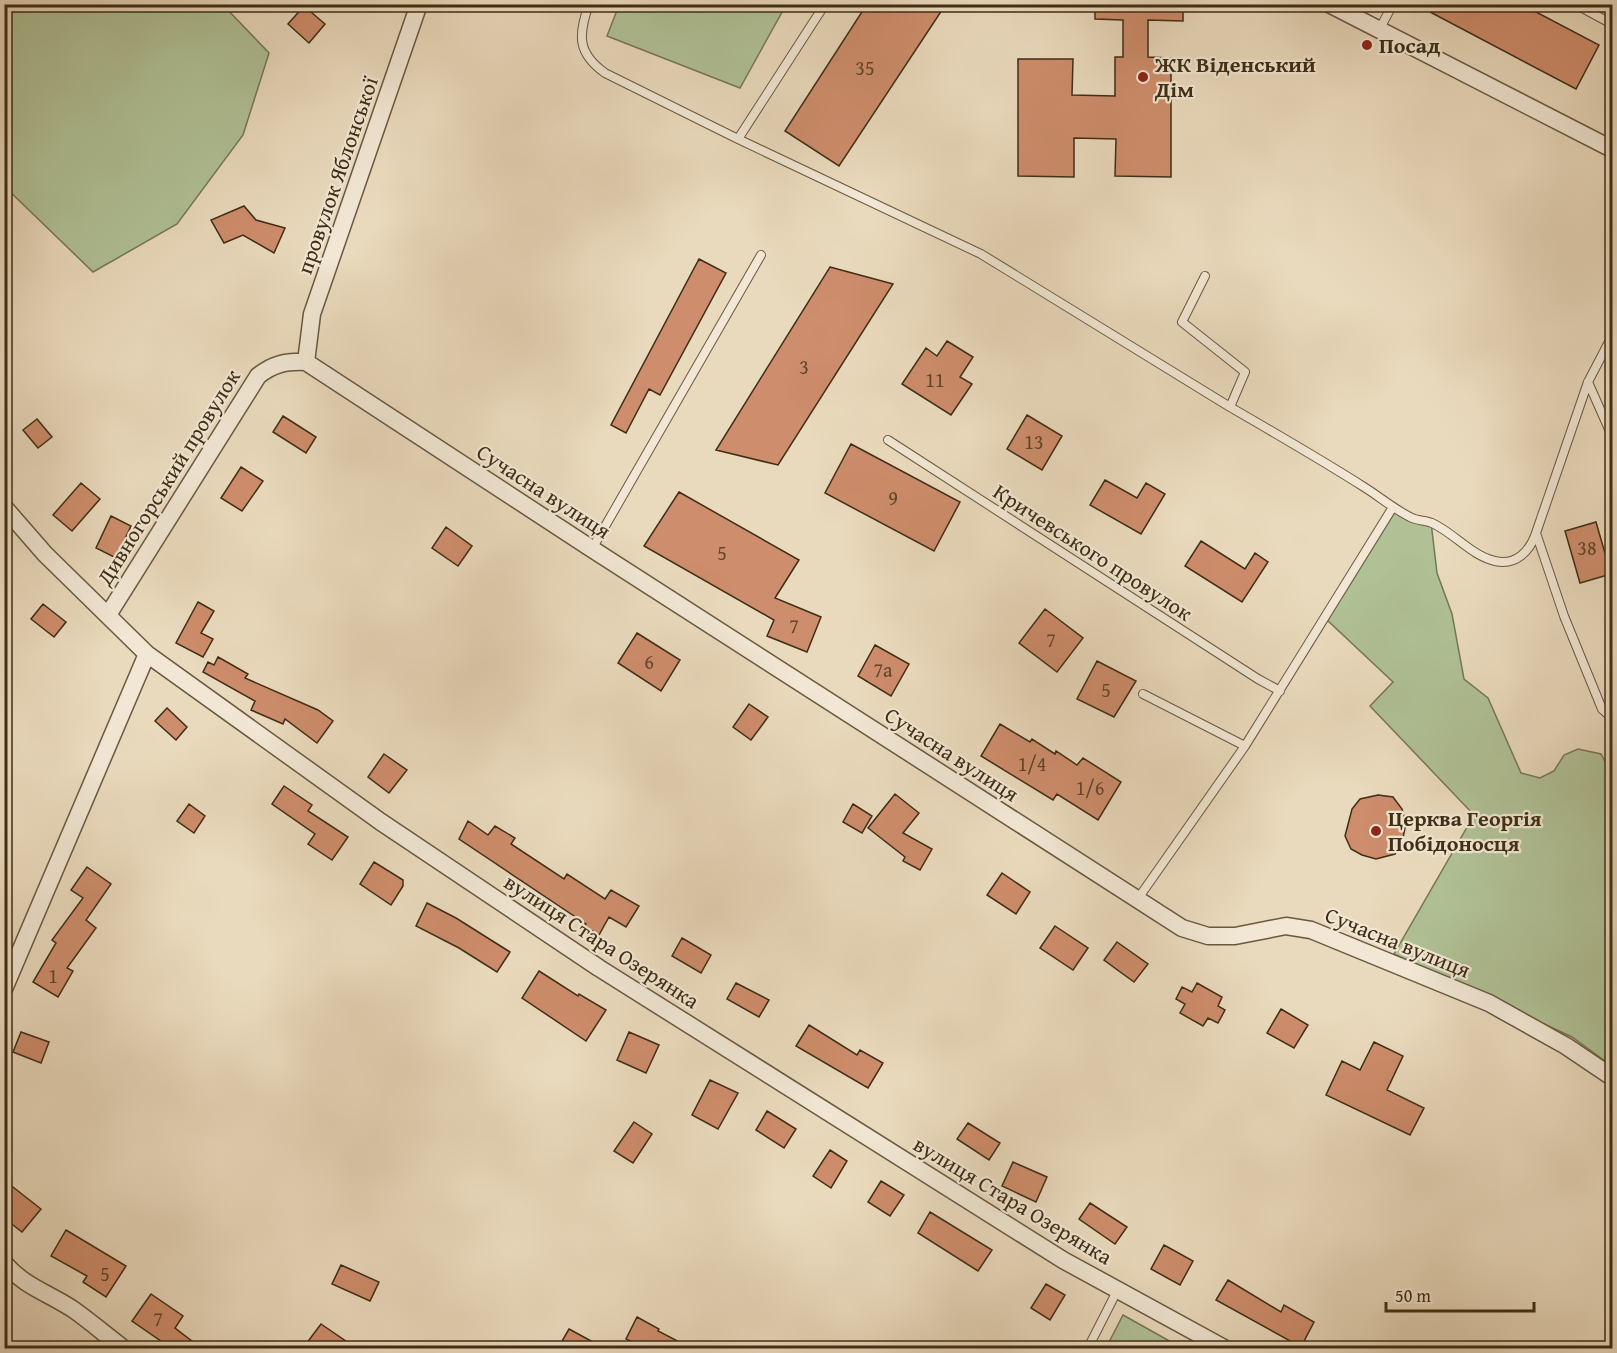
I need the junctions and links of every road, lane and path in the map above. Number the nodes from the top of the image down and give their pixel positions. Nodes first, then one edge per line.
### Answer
1 (419, 4) edge
2 (589, 4) edge
3 (825, 4) edge
4 (1329, 4) edge
5 (1393, 4) edge
6 (1575, 4) edge
7 (1612, 24) edge
8 (1379, 30) junction
9 (738, 139) junction
10 (1611, 145) edge
11 (761, 255) dead end
12 (1205, 276) dead end
13 (1612, 336) edge
14 (306, 362) junction
15 (1588, 382) junction
16 (1230, 407) junction
17 (1612, 436) edge
18 (888, 441) dead end
19 (4, 507) edge
20 (1393, 507) junction
21 (1536, 533) junction
22 (592, 549) junction
23 (108, 615) junction
24 (147, 654) junction
25 (1280, 691) junction
26 (1143, 694) dead end
27 (1612, 718) edge
28 (1245, 746) junction
29 (1137, 900) junction
30 (4, 989) edge
31 (1612, 1077) edge
32 (4, 1263) edge
33 (1118, 1289) junction
34 (123, 1348) edge
35 (1088, 1348) edge
36 (1224, 1348) edge

1 - 14 street, провулок Яблонської
2 - 9 lane
3 - 9 lane
4 - 8 street
5 - 8 lane
6 - 7 lane
8 - 10 street
9 - 16 lane
11 - 22 lane
12 - 16 lane
13 - 15 lane
14 - 22 street, Сучасна вулиця
14 - 23 street, Дивногорський провулок
15 - 17 lane
15 - 21 lane
16 - 20 lane
18 - 25 lane, Кричевського провулок
19 - 23 street, вулиця Стара Озерянка
20 - 21 lane
20 - 25 lane
21 - 27 lane
22 - 29 street, Сучасна вулиця
23 - 24 street, вулиця Стара Озерянка
24 - 30 street
24 - 33 street, вулиця Стара Озерянка
25 - 28 lane
26 - 28 lane
28 - 29 lane
29 - 31 street, Сучасна вулиця
32 - 34 street
33 - 35 lane
33 - 36 street, вулиця Стара Озерянка

